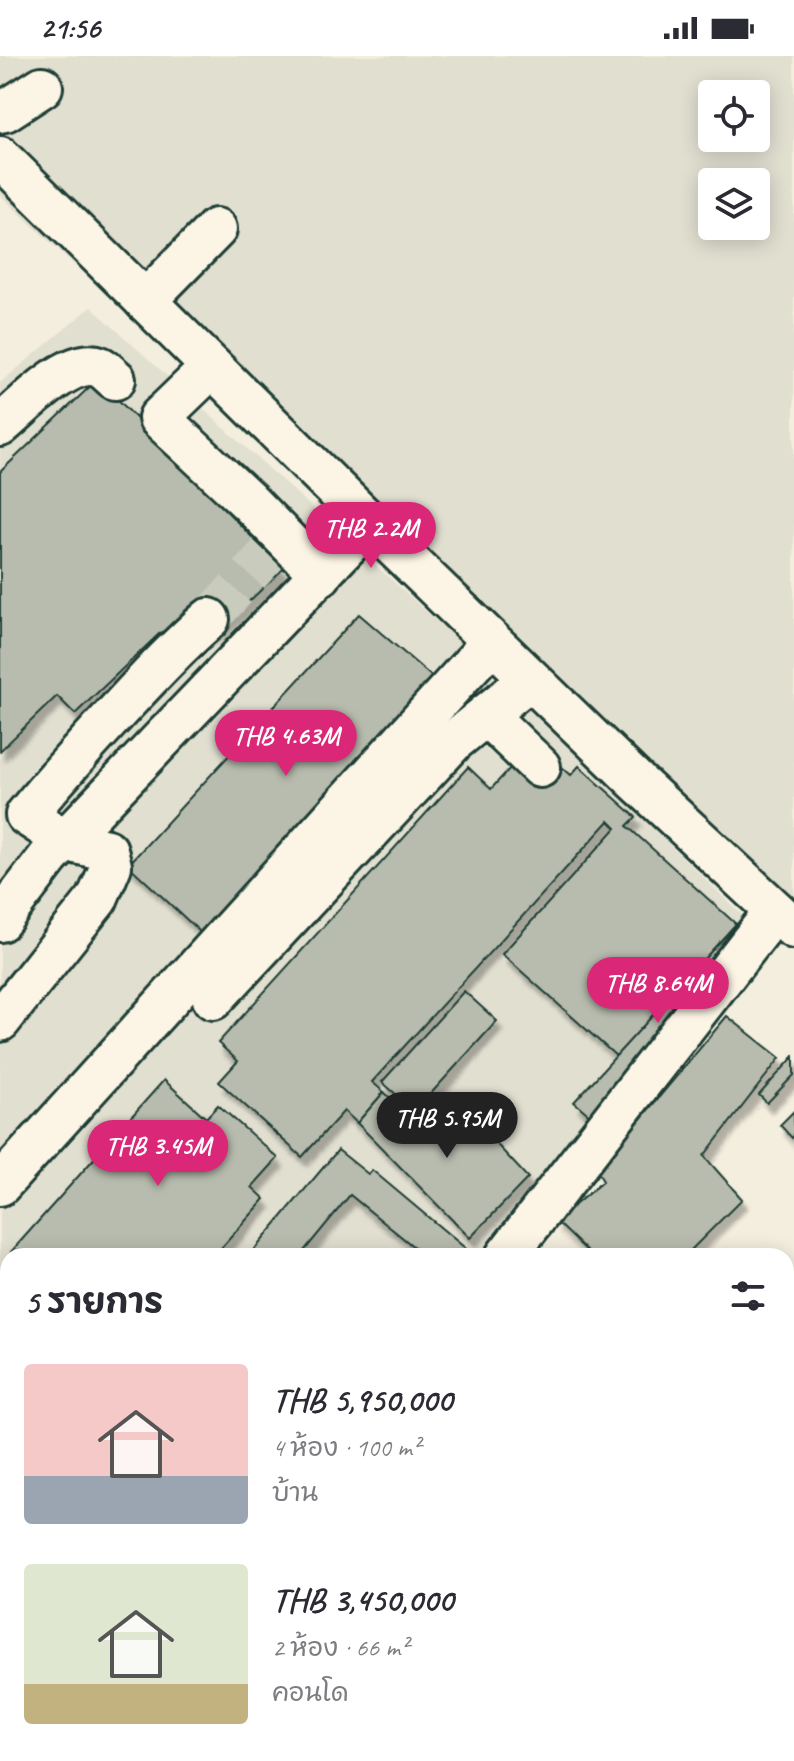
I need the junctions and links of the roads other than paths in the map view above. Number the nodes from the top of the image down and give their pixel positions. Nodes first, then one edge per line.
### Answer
1 (42, 87) dead end
2 (0, 112) edge
3 (0, 157) edge
4 (216, 229) dead end
5 (145, 301) junction
6 (212, 367) junction
7 (136, 398) junction
8 (0, 426) edge
9 (369, 523) junction
10 (321, 575) junction
11 (492, 642) junction
12 (225, 673) junction
13 (530, 679) junction
14 (486, 715) junction
15 (540, 767) dead end
16 (66, 841) junction
17 (785, 920) edge
18 (0, 921) edge
19 (213, 999) dead end
20 (0, 1021) edge
21 (0, 1185) edge
22 (513, 1248) edge

1 - 2 street
3 - 5 street
4 - 5 street
5 - 6 street
6 - 7 street
6 - 9 street
7 - 8 street
7 - 10 street
9 - 10 street
9 - 11 street
10 - 12 street
11 - 13 street
11 - 21 street
12 - 16 street
12 - 16 street
13 - 14 street
13 - 17 street
14 - 15 street
14 - 19 street
16 - 18 street
16 - 20 street
17 - 22 street

